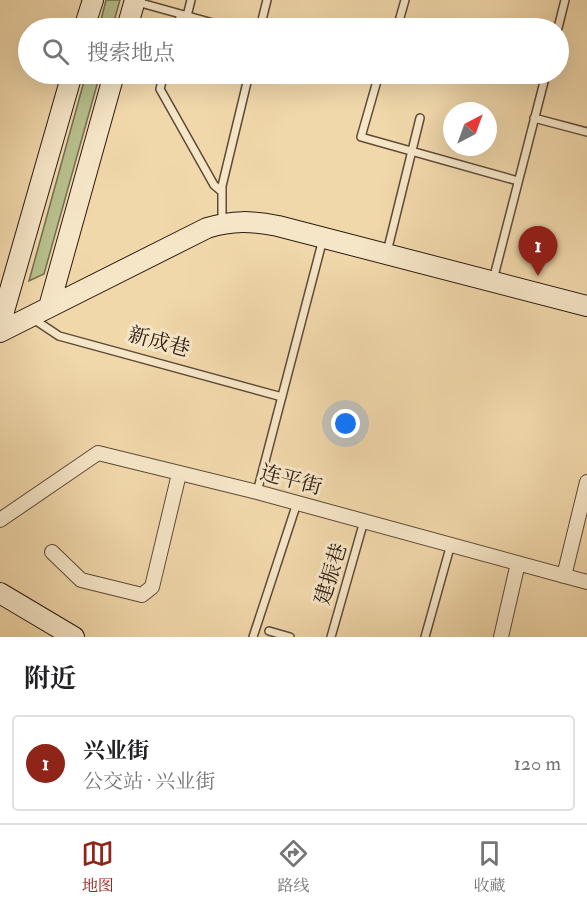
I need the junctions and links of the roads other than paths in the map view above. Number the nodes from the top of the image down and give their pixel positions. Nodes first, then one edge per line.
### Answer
1 (93, 0) edge
2 (191, 0) edge
3 (267, 0) edge
4 (405, 0) edge
5 (565, 0) edge
6 (135, 1) edge
7 (184, 15) junction
8 (87, 18) edge
9 (130, 18) edge
10 (182, 18) edge
11 (195, 18) edge
12 (262, 18) edge
13 (400, 18) edge
14 (560, 18) edge
15 (69, 84) edge
16 (111, 84) edge
17 (161, 84) edge
18 (247, 84) edge
19 (376, 84) edge
20 (543, 84) edge
21 (420, 118) dead end
22 (534, 118) junction
23 (587, 132) edge
24 (411, 151) junction
25 (518, 182) junction
26 (221, 191) junction
27 (222, 224) junction
28 (323, 237) junction
29 (386, 255) junction
30 (493, 281) junction
31 (587, 306) edge
32 (49, 308) junction
33 (30, 317) junction
34 (0, 325) edge
35 (0, 332) edge
36 (282, 397) junction
37 (179, 474) junction
38 (587, 484) edge
39 (257, 492) junction
40 (297, 503) junction
41 (0, 520) edge
42 (364, 522) junction
43 (451, 544) junction
44 (52, 552) dead end
45 (518, 563) junction
46 (564, 576) junction
47 (587, 582) edge
48 (0, 593) edge
49 (269, 631) dead end
50 (74, 637) edge
51 (253, 637) edge
52 (290, 637) edge
53 (331, 637) edge
54 (425, 637) edge
55 (501, 637) edge

1 - 8 main road
2 - 7 lane
3 - 12 lane
4 - 13 lane
5 - 14 lane
6 - 7 lane
6 - 9 main road
7 - 10 lane
7 - 11 lane
15 - 34 main road
16 - 32 main road
17 - 26 lane
18 - 26 lane
19 - 24 lane
20 - 22 lane
21 - 24 lane
22 - 23 lane
22 - 25 lane
24 - 25 lane
24 - 29 lane
25 - 30 lane
26 - 27 lane
27 - 28 main road
27 - 32 main road
28 - 29 main road
28 - 36 lane
29 - 30 main road
30 - 31 main road
32 - 33 main road
33 - 35 main road
33 - 36 lane, 新成巷
36 - 39 lane
37 - 39 street, 连平街
37 - 41 street, 连平街
37 - 44 street
38 - 46 street
39 - 40 street, 连平街
40 - 42 street, 连平街
40 - 51 lane
42 - 43 street, 连平街
42 - 53 lane, 建振巷
43 - 45 street, 连平街
43 - 54 lane
45 - 46 street, 连平街
45 - 55 street
46 - 47 street, 连平街
48 - 50 main road
49 - 52 lane

